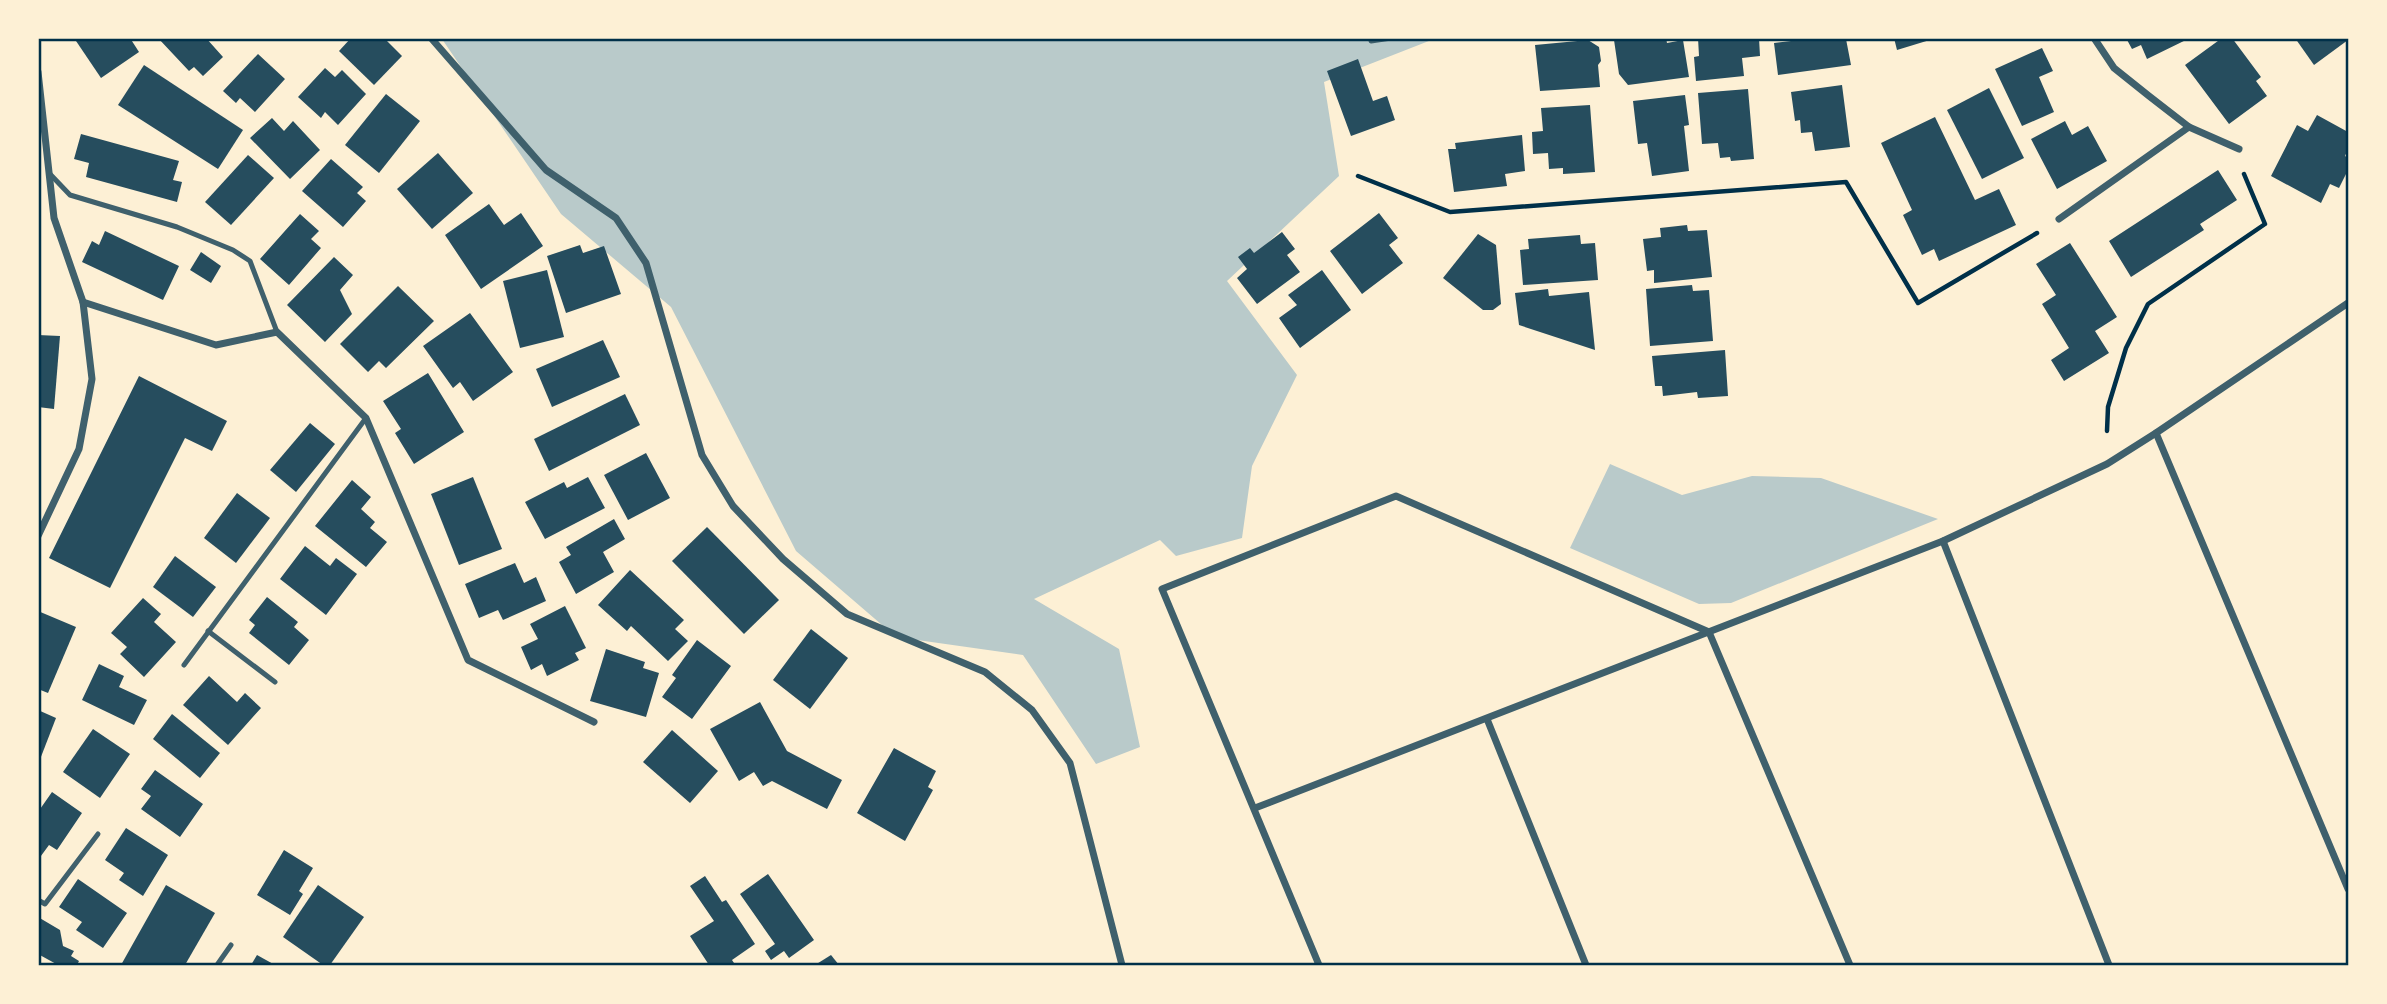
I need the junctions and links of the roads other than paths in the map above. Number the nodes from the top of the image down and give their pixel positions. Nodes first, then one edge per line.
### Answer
1 (432, 38) edge
2 (1391, 38) edge
3 (2094, 38) edge
4 (1371, 41) dead end
5 (38, 72) edge
6 (2189, 127) junction
7 (2239, 149) road end
8 (49, 173) junction
9 (2059, 219) road end
10 (83, 302) junction
11 (2348, 303) edge
12 (278, 332) junction
13 (366, 418) junction
14 (2157, 433) junction
15 (38, 536) edge
16 (1943, 541) junction
17 (208, 631) junction
18 (1709, 632) junction
19 (184, 665) dead end
20 (275, 682) dead end
21 (1487, 719) junction
22 (594, 722) dead end
23 (1255, 808) junction
24 (99, 834) dead end
25 (2348, 889) edge
26 (38, 900) edge
27 (230, 946) dead end
28 (218, 965) edge
29 (1122, 965) edge
30 (1319, 965) edge
31 (1586, 965) edge
32 (1850, 965) edge
33 (2109, 965) edge

1 - 29 street
2 - 4 lane
3 - 6 street
5 - 8 street
6 - 7 street
6 - 9 street
8 - 10 street
8 - 12 lane
10 - 12 street
10 - 15 street
11 - 14 street
12 - 13 street
13 - 17 lane
13 - 22 street
14 - 16 street
14 - 25 street
16 - 18 street
16 - 33 street
17 - 19 lane
17 - 20 lane
18 - 21 street
18 - 23 street
18 - 32 street
21 - 23 street
21 - 31 street
23 - 30 street
24 - 26 lane
27 - 28 lane

